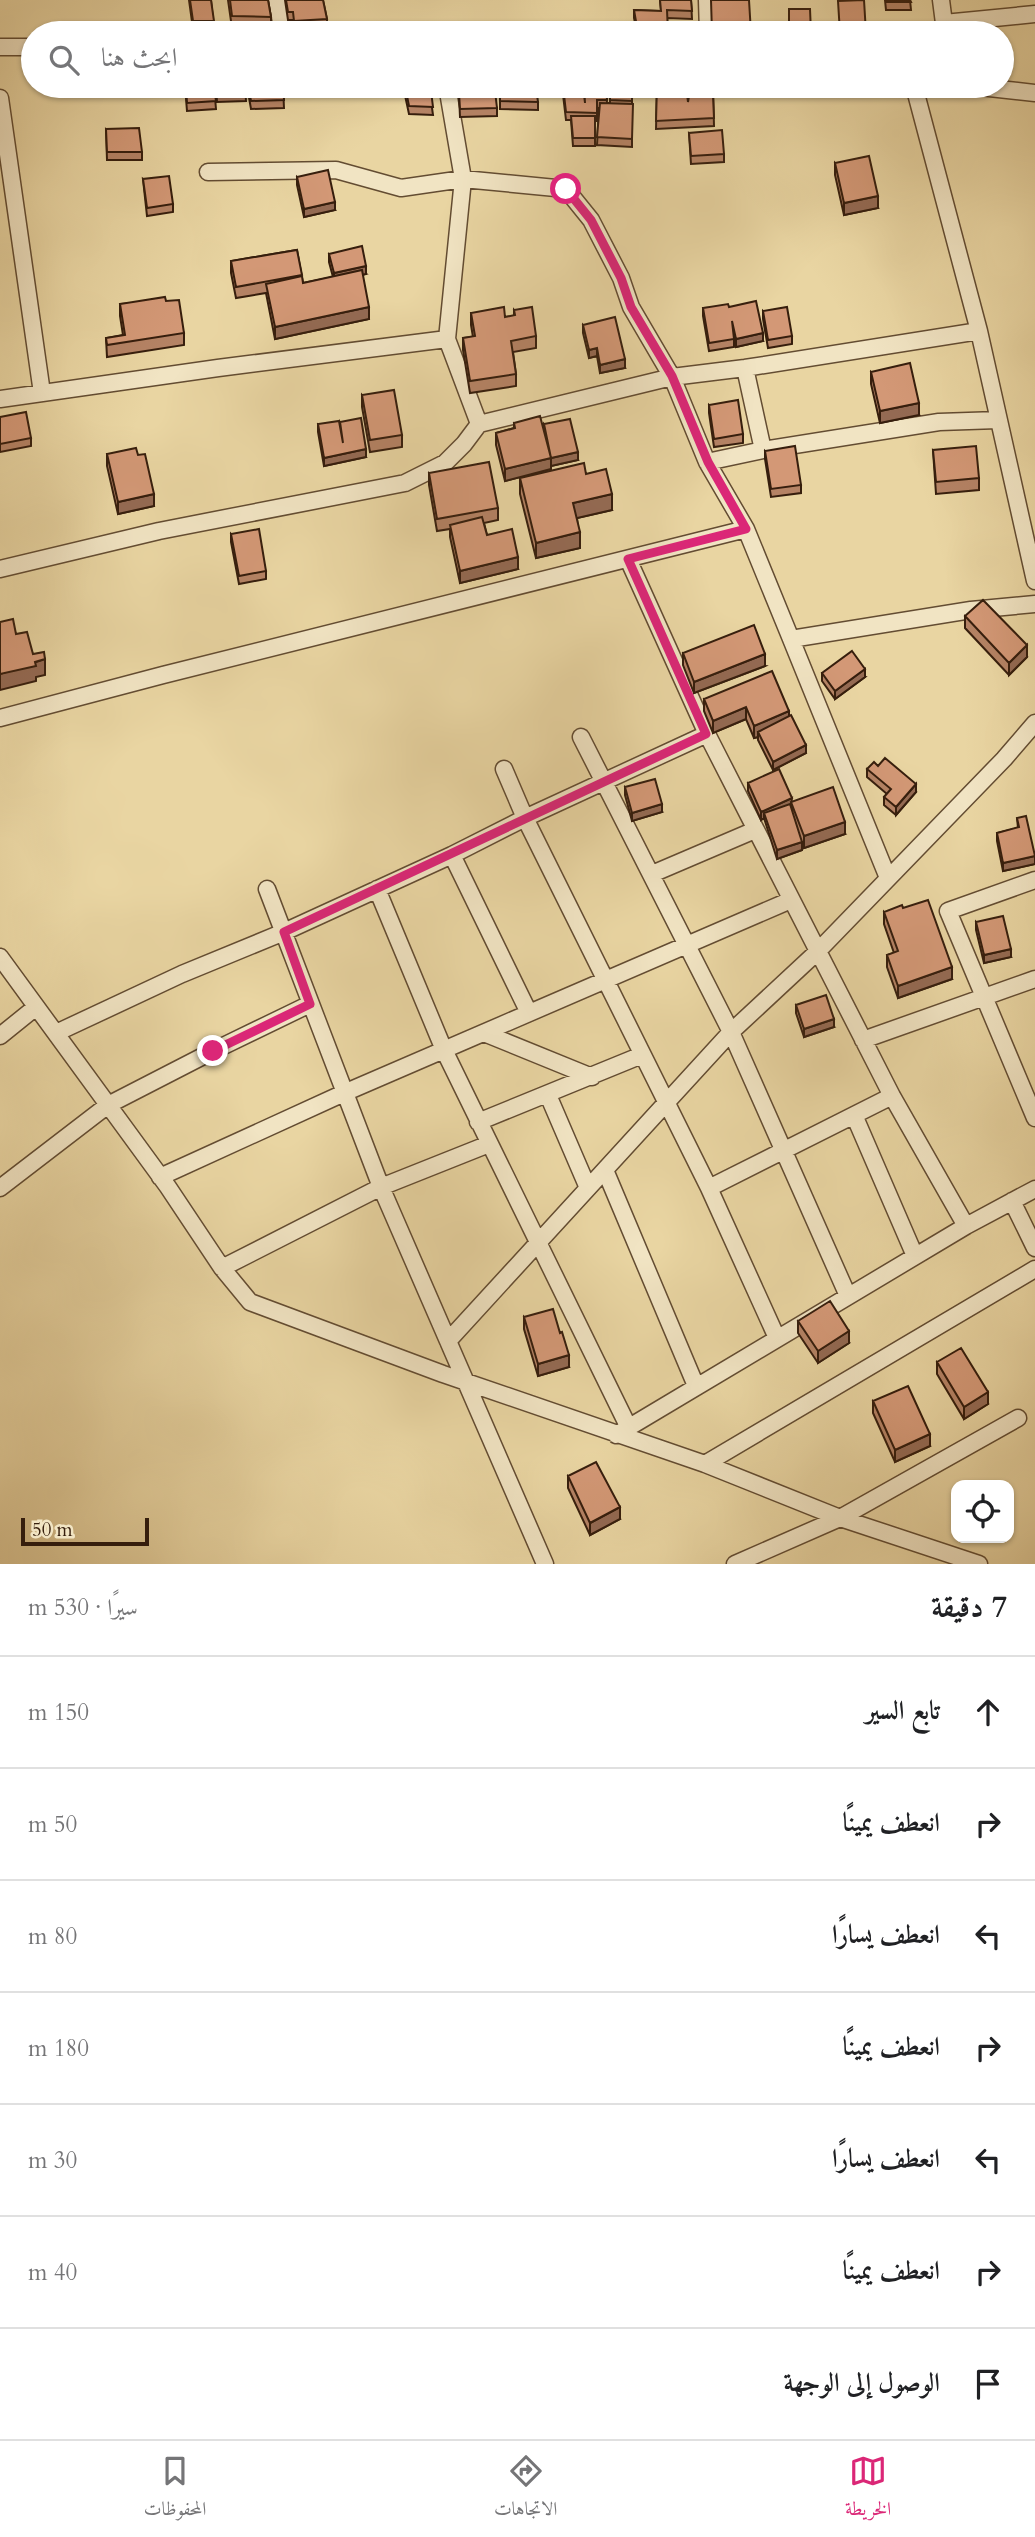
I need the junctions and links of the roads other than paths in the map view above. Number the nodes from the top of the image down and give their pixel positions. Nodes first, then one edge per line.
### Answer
1 (277, 0) edge
2 (707, 0) edge
3 (941, 0) edge
4 (1035, 14) edge
5 (281, 21) edge
6 (708, 21) edge
7 (943, 21) edge
8 (990, 21) edge
9 (0, 47) edge
10 (21, 47) edge
11 (1014, 91) edge
12 (1035, 93) edge
13 (0, 98) edge
14 (449, 98) edge
15 (917, 98) edge
16 (208, 172) dead end
17 (463, 179) junction
18 (979, 331) junction
19 (447, 339) junction
20 (745, 368) junction
21 (672, 376) junction
22 (43, 393) junction
23 (0, 399) edge
24 (998, 420) junction
25 (479, 424) junction
26 (763, 450) junction
27 (708, 462) junction
28 (746, 529) junction
29 (628, 559) junction
30 (0, 569) edge
31 (1035, 581) edge
32 (1035, 604) edge
33 (792, 639) junction
34 (0, 718) edge
35 (1035, 723) edge
36 (706, 734) junction
37 (581, 737) dead end
38 (504, 769) dead end
39 (605, 781) junction
40 (525, 818) junction
41 (755, 830) junction
42 (452, 855) junction
43 (652, 874) junction
44 (888, 878) junction
45 (1035, 880) edge
46 (377, 889) junction
47 (267, 890) dead end
48 (791, 900) junction
49 (284, 932) junction
50 (688, 945) junction
51 (817, 951) junction
52 (0, 957) edge
53 (1035, 979) edge
54 (606, 981) junction
55 (984, 997) junction
56 (310, 1004) junction
57 (36, 1007) junction
58 (529, 1013) junction
59 (731, 1032) junction
60 (56, 1033) junction
61 (484, 1033) junction
62 (0, 1036) edge
63 (863, 1040) junction
64 (444, 1050) junction
65 (642, 1055) junction
66 (592, 1077) junction
67 (344, 1093) junction
68 (548, 1095) junction
69 (892, 1096) junction
70 (667, 1103) junction
71 (108, 1105) junction
72 (853, 1115) junction
73 (1035, 1118) edge
74 (478, 1122) junction
75 (489, 1144) junction
76 (785, 1150) junction
77 (605, 1170) junction
78 (160, 1177) junction
79 (381, 1187) junction
80 (0, 1188) edge
81 (588, 1188) junction
82 (709, 1188) junction
83 (1035, 1189) edge
84 (1012, 1201) junction
85 (966, 1226) junction
86 (537, 1244) junction
87 (1035, 1248) edge
88 (915, 1256) junction
89 (222, 1268) junction
90 (1035, 1269) edge
91 (848, 1296) junction
92 (777, 1338) junction
93 (448, 1341) junction
94 (467, 1382) junction
95 (696, 1386) junction
96 (1018, 1418) dead end
97 (622, 1430) junction
98 (705, 1464) junction
99 (840, 1518) junction
100 (545, 1564) edge
101 (735, 1564) edge
102 (979, 1564) edge

1 - 5 street
2 - 6 street
3 - 7 street
4 - 8 street
9 - 10 street
11 - 12 street
13 - 22 street
14 - 17 street
15 - 18 street
16 - 17 street
17 - 19 street
17 - 21 street
18 - 20 street
18 - 24 street
19 - 22 street
19 - 25 street
20 - 21 street
20 - 26 street
21 - 25 street
21 - 27 street
22 - 23 street
24 - 26 street
24 - 31 street
25 - 30 street
26 - 27 street
27 - 28 street
28 - 29 street
28 - 33 street
29 - 34 street
29 - 36 street
32 - 33 street
33 - 44 street
35 - 44 street
36 - 39 street
36 - 41 street
37 - 39 street
38 - 40 street
39 - 40 street
39 - 43 street
40 - 42 street
40 - 54 street
41 - 43 street
41 - 48 street
42 - 46 street
42 - 58 street
43 - 50 street
44 - 51 street
45 - 55 street
46 - 49 street
46 - 64 street
47 - 49 street
48 - 50 street
48 - 51 street
49 - 56 street
49 - 60 street
50 - 54 street
50 - 59 street
51 - 59 street
51 - 63 street
52 - 57 street
53 - 55 street
54 - 58 street
54 - 65 street
55 - 63 street
55 - 73 street
56 - 67 street
56 - 71 street
57 - 60 street
57 - 62 street
58 - 61 street
59 - 70 street
59 - 76 street
60 - 71 street
61 - 64 street
61 - 66 street
63 - 69 street
64 - 67 street
64 - 74 street
65 - 66 street
65 - 70 street
66 - 68 street
67 - 78 street
67 - 79 street
68 - 74 street
68 - 81 street
69 - 72 street
69 - 85 street
70 - 77 street
70 - 82 street
71 - 78 street
71 - 80 street
72 - 76 street
72 - 88 street
74 - 75 street
75 - 79 street
75 - 86 street
76 - 82 street
76 - 91 street
77 - 81 street
77 - 95 street
78 - 89 street
79 - 89 street
79 - 93 street
81 - 86 street
82 - 92 street
83 - 84 street
84 - 85 street
84 - 87 street
85 - 88 street
86 - 93 street
86 - 97 street
88 - 91 street
89 - 94 street
90 - 98 street
91 - 92 street
92 - 95 street
93 - 94 street
94 - 97 street
94 - 100 street
95 - 97 street
96 - 99 street
97 - 98 street
98 - 99 street
99 - 101 street
99 - 102 street

